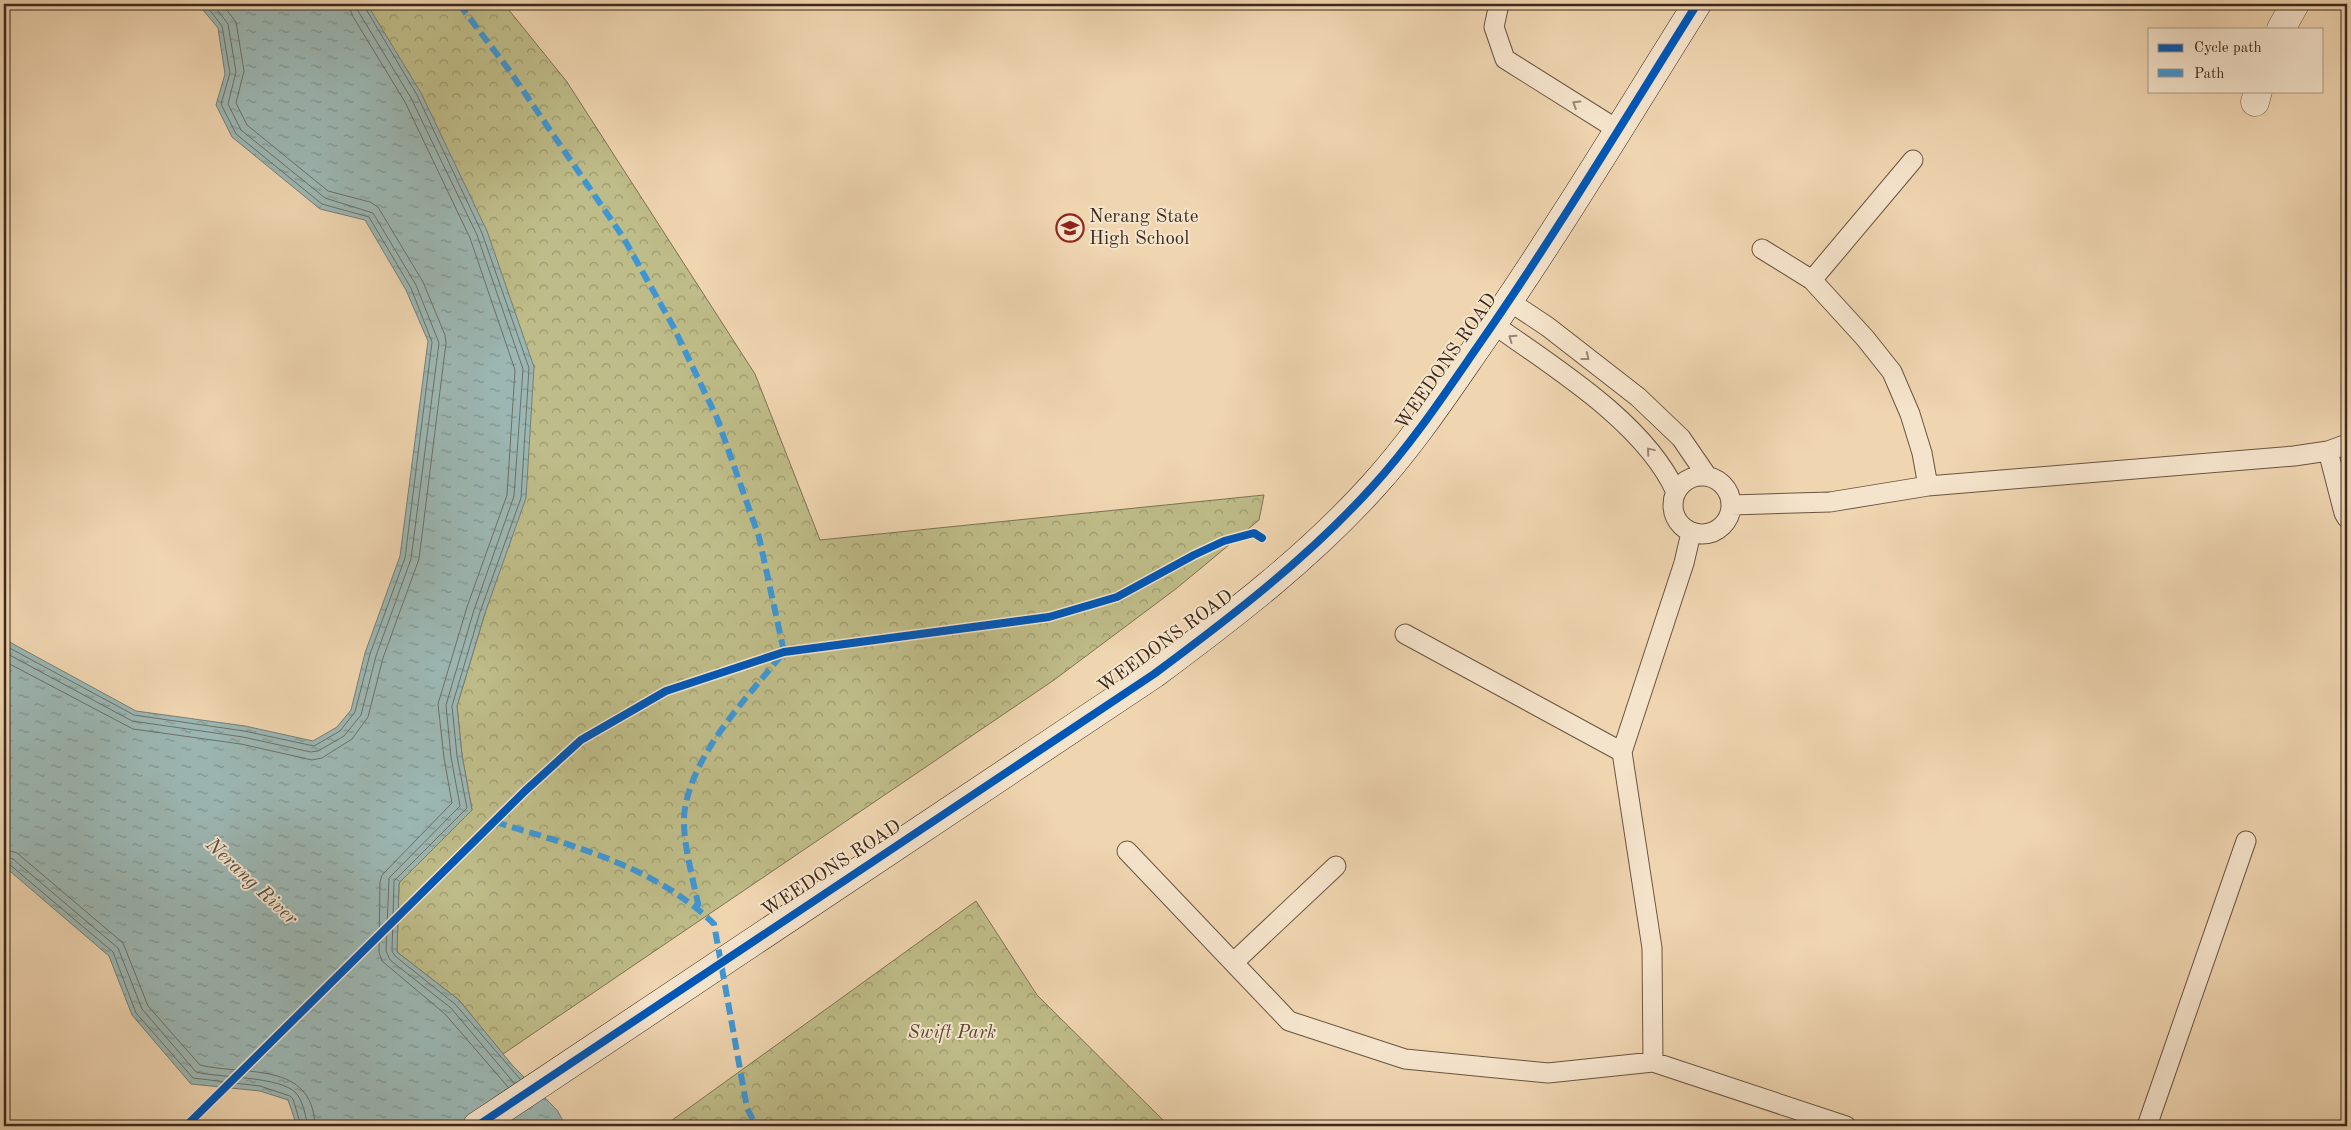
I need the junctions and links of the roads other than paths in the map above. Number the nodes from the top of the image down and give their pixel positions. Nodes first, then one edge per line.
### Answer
1 (1499, 4) edge
2 (1697, 4) edge
3 (2295, 4) edge
4 (2283, 28) edge
5 (1618, 130) junction
6 (1913, 160) dead end
7 (1762, 249) dead end
8 (1812, 280) junction
9 (1509, 301) junction
10 (1493, 324) junction
11 (2347, 444) edge
12 (2328, 451) junction
13 (1708, 476) junction
14 (1928, 486) junction
15 (1676, 492) junction
16 (1732, 505) junction
17 (2347, 518) edge
18 (1691, 533) junction
19 (1405, 634) dead end
20 (1622, 752) junction
21 (2246, 841) dead end
22 (1127, 851) dead end
23 (1336, 866) dead end
24 (1234, 962) junction
25 (1654, 1062) junction
26 (477, 1126) edge
27 (1846, 1126) edge
28 (2147, 1126) edge

5 -> 1 lane
2 - 5 street, WEEDONS ROAD
3 - 4 street
5 - 9 street, WEEDONS ROAD
6 - 8 lane
7 - 8 lane
8 - 14 lane
9 - 10 street, WEEDONS ROAD
9 -> 13 lane
15 -> 10 lane
10 - 26 street, WEEDONS ROAD
11 - 12 lane
12 - 14 lane
12 - 17 lane
13 - 15 lane
13 - 16 lane
14 - 16 lane
15 - 18 lane
16 - 18 lane
18 - 20 lane
19 - 20 lane
20 - 25 lane
21 - 28 lane
22 - 24 lane
23 - 24 lane
24 - 25 lane
25 - 27 lane

